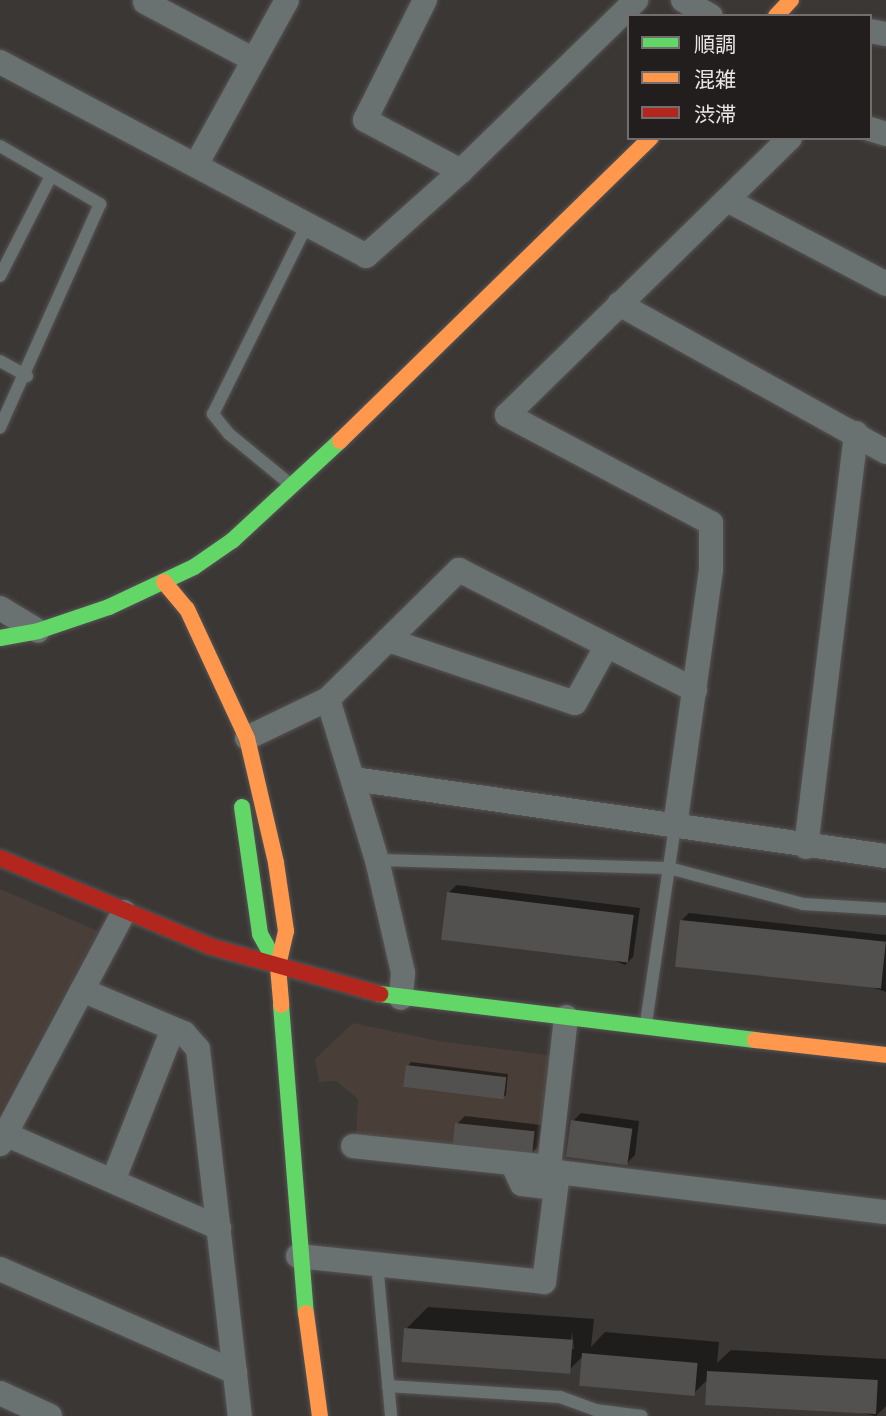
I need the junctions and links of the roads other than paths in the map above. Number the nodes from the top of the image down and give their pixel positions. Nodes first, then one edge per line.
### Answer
1 (287, 0) edge
2 (425, 0) edge
3 (636, 0) edge
4 (683, 0) edge
5 (144, 1) edge
6 (708, 14) edge
7 (254, 60) junction
8 (0, 62) edge
9 (649, 140) edge
10 (788, 140) edge
11 (0, 146) edge
12 (196, 165) junction
13 (461, 172) junction
14 (51, 176) junction
15 (727, 200) junction
16 (306, 225) junction
17 (0, 275) edge
18 (886, 284) edge
19 (620, 304) junction
20 (0, 362) edge
21 (27, 376) junction
22 (0, 428) edge
23 (856, 433) junction
24 (886, 452) edge
25 (291, 485) junction
26 (164, 582) junction
27 (164, 607) dead end
28 (0, 608) edge
29 (38, 631) junction
30 (0, 638) edge
31 (388, 640) junction
32 (607, 645) junction
33 (695, 690) junction
34 (328, 699) junction
35 (247, 738) junction
36 (354, 779) junction
37 (239, 794) dead end
38 (675, 826) junction
39 (806, 846) junction
40 (886, 856) edge
41 (0, 858) edge
42 (377, 860) junction
43 (669, 868) junction
44 (886, 909) edge
45 (124, 912) junction
46 (278, 967) junction
47 (82, 990) junction
48 (401, 998) junction
49 (566, 1017) junction
50 (646, 1027) junction
51 (173, 1029) junction
52 (886, 1055) edge
53 (3, 1139) edge
54 (353, 1146) dead end
55 (512, 1163) junction
56 (113, 1181) junction
57 (556, 1188) junction
58 (886, 1212) edge
59 (219, 1228) junction
60 (298, 1256) junction
61 (377, 1264) junction
62 (0, 1269) edge
63 (235, 1371) junction
64 (388, 1386) junction
65 (0, 1393) edge
66 (50, 1416) edge
67 (240, 1416) edge
68 (320, 1416) edge
69 (391, 1416) edge
70 (642, 1416) edge

1 - 7 street
2 - 13 street
3 - 13 street
4 - 6 street
5 - 7 street
7 - 12 street
8 - 12 street
9 - 25 street
10 - 15 street
11 - 14 lane
12 - 16 street
13 - 16 street
14 - 17 lane
14 - 21 lane
15 - 18 street
15 - 19 street
16 - 25 lane
19 - 23 street
19 - 33 street
20 - 21 lane
21 - 22 lane
23 - 24 street
23 - 39 street
25 - 26 street
26 - 27 street
26 - 29 street
26 - 35 street
28 - 29 street
29 - 30 street
31 - 32 street
31 - 32 street
31 - 34 street
32 - 33 street
33 - 38 street
34 - 35 street
34 - 36 street
35 - 46 street
36 - 38 street
36 - 42 street
37 - 46 street
38 - 39 street
38 - 43 lane
39 - 40 street
41 - 45 street
42 - 43 lane
42 - 48 street
43 - 44 lane
43 - 50 lane
45 - 46 street
45 - 47 street
46 - 48 street
46 - 60 street
47 - 51 street
47 - 53 street
48 - 49 street
49 - 50 street
49 - 55 street
50 - 52 street
51 - 56 street
51 - 59 street
53 - 56 street
54 - 55 street
55 - 57 street
56 - 59 street
57 - 58 street
57 - 61 street
59 - 63 street
60 - 61 street
60 - 68 street
61 - 64 lane
62 - 63 street
63 - 67 street
64 - 69 lane
64 - 70 lane
65 - 66 street

